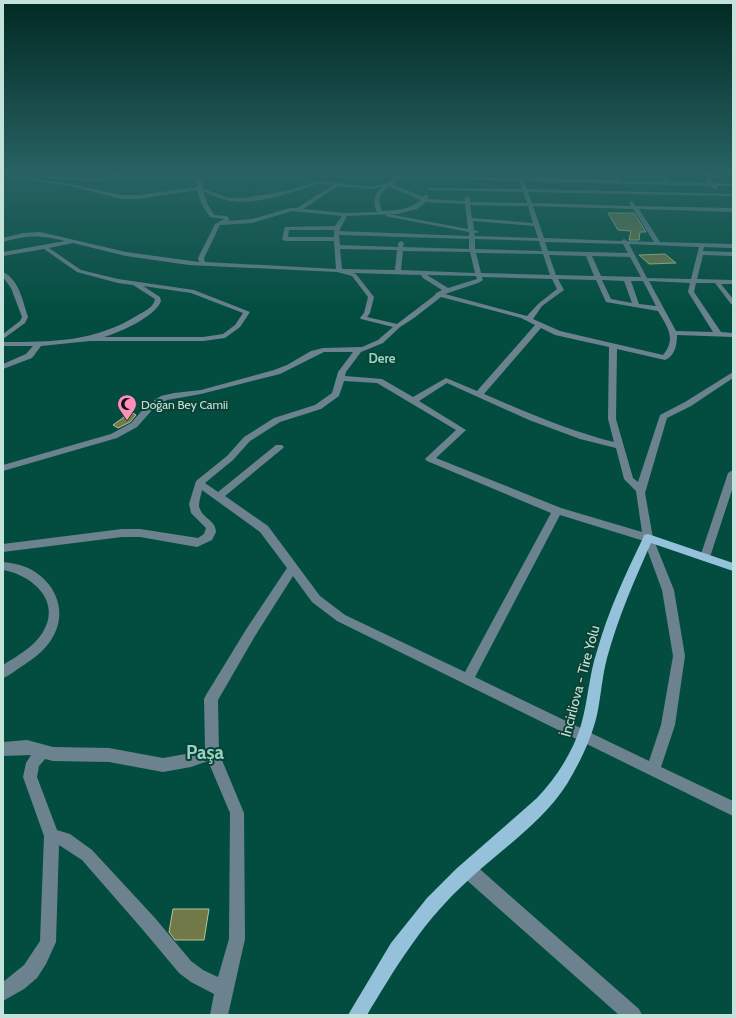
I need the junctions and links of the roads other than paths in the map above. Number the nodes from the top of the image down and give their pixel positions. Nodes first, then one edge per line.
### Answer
1 (470, 219) edge
2 (228, 220) edge
3 (254, 220) edge
4 (342, 220) edge
5 (407, 220) edge
6 (477, 220) edge
7 (535, 220) edge
8 (643, 220) edge
9 (218, 224) junction
10 (537, 224) junction
11 (336, 230) junction
12 (472, 234) junction
13 (401, 235) junction
14 (336, 239) junction
15 (3, 240) edge
16 (542, 240) junction
17 (73, 242) junction
18 (624, 242) junction
19 (658, 243) junction
20 (702, 245) junction
21 (733, 246) edge
22 (337, 247) junction
23 (46, 248) junction
24 (401, 248) junction
25 (472, 250) junction
26 (546, 252) junction
27 (700, 253) junction
28 (3, 254) edge
29 (588, 254) junction
30 (632, 255) junction
31 (729, 255) edge
32 (203, 264) junction
33 (338, 271) junction
34 (398, 272) junction
35 (423, 273) junction
36 (3, 274) edge
37 (478, 275) junction
38 (554, 276) junction
39 (598, 278) junction
40 (627, 279) junction
41 (646, 280) junction
42 (693, 281) junction
43 (718, 282) junction
44 (733, 282) edge
45 (133, 283) junction
46 (447, 290) junction
47 (438, 294) junction
48 (733, 302) edge
49 (636, 305) junction
50 (661, 309) junction
51 (528, 320) junction
52 (539, 325) junction
53 (398, 326) junction
54 (674, 333) junction
55 (718, 334) junction
56 (733, 335) edge
57 (3, 337) edge
58 (92, 339) junction
59 (3, 344) edge
60 (40, 344) junction
61 (613, 346) junction
62 (358, 350) junction
63 (3, 367) edge
64 (732, 376) edge
65 (340, 378) junction
66 (479, 394) junction
67 (413, 401) junction
68 (279, 446) dead end
69 (619, 446) junction
70 (3, 468) edge
71 (733, 473) edge
72 (199, 483) junction
73 (641, 490) junction
74 (219, 496) junction
75 (557, 511) junction
76 (648, 538) junction
77 (3, 548) edge
78 (705, 557) junction
79 (3, 566) edge
80 (293, 567) junction
81 (733, 567) edge
82 (3, 672) edge
83 (468, 679) junction
84 (584, 735) junction
85 (3, 749) edge
86 (42, 751) junction
87 (212, 753) junction
88 (653, 769) junction
89 (733, 809) edge
90 (52, 836) junction
91 (468, 870) junction
92 (224, 989) junction
93 (3, 992) edge
94 (219, 1015) edge
95 (356, 1015) edge
96 (633, 1015) edge

1 - 12 street
2 - 9 street
3 - 9 street
4 - 11 street
5 - 12 street
6 - 10 street
7 - 10 street
8 - 19 street
9 - 32 street
10 - 16 street
11 - 13 street
11 - 14 street
11 - 14 street
12 - 13 street
12 - 16 street
12 - 25 street
13 - 24 street
14 - 22 street
15 - 17 street
16 - 18 street
16 - 26 street
17 - 23 street
17 - 32 street
18 - 19 street
18 - 30 street
19 - 20 street
20 - 21 street
20 - 27 street
22 - 24 street
22 - 33 street
23 - 28 street
23 - 45 street
24 - 25 street
24 - 34 street
25 - 26 street
25 - 37 street
26 - 29 street
26 - 38 street
27 - 31 street
27 - 42 street
29 - 30 street
29 - 39 street
30 - 41 street
32 - 33 street
33 - 34 street
33 - 53 street
34 - 35 street
35 - 37 street
35 - 46 street
36 - 57 street
37 - 38 street
37 - 46 street
38 - 39 street
38 - 51 street
39 - 40 street
39 - 49 street
40 - 41 street
40 - 49 street
41 - 42 street
41 - 50 street
42 - 43 street
42 - 55 street
43 - 44 street
43 - 48 street
45 - 58 street
45 - 58 street
46 - 47 street
47 - 51 street
47 - 53 street
49 - 50 street
50 - 54 street
51 - 52 street
52 - 61 street
52 - 66 street
53 - 62 street
54 - 55 street
54 - 61 street
55 - 56 street
58 - 60 street
59 - 60 street
60 - 63 street
61 - 69 street
62 - 65 street
62 - 70 street
64 - 73 street
65 - 67 street
65 - 72 street
66 - 67 street
66 - 69 street
67 - 75 street
68 - 74 street
69 - 73 street
71 - 78 street
72 - 74 street
72 - 77 street
73 - 76 street
74 - 80 street
75 - 76 street
75 - 83 street
76 - 78 main road
76 - 84 main road, İncirliova - Tire Yolu
76 - 88 street
78 - 81 main road
79 - 82 street
80 - 83 street
80 - 87 street
83 - 84 street
84 - 88 street
84 - 91 main road, İncirliova - Tire Yolu
85 - 86 street
86 - 87 street
86 - 90 street
87 - 92 street
88 - 89 street
90 - 92 street
90 - 93 street
91 - 95 main road, İncirliova - Tire Yolu
91 - 96 street
92 - 94 street

